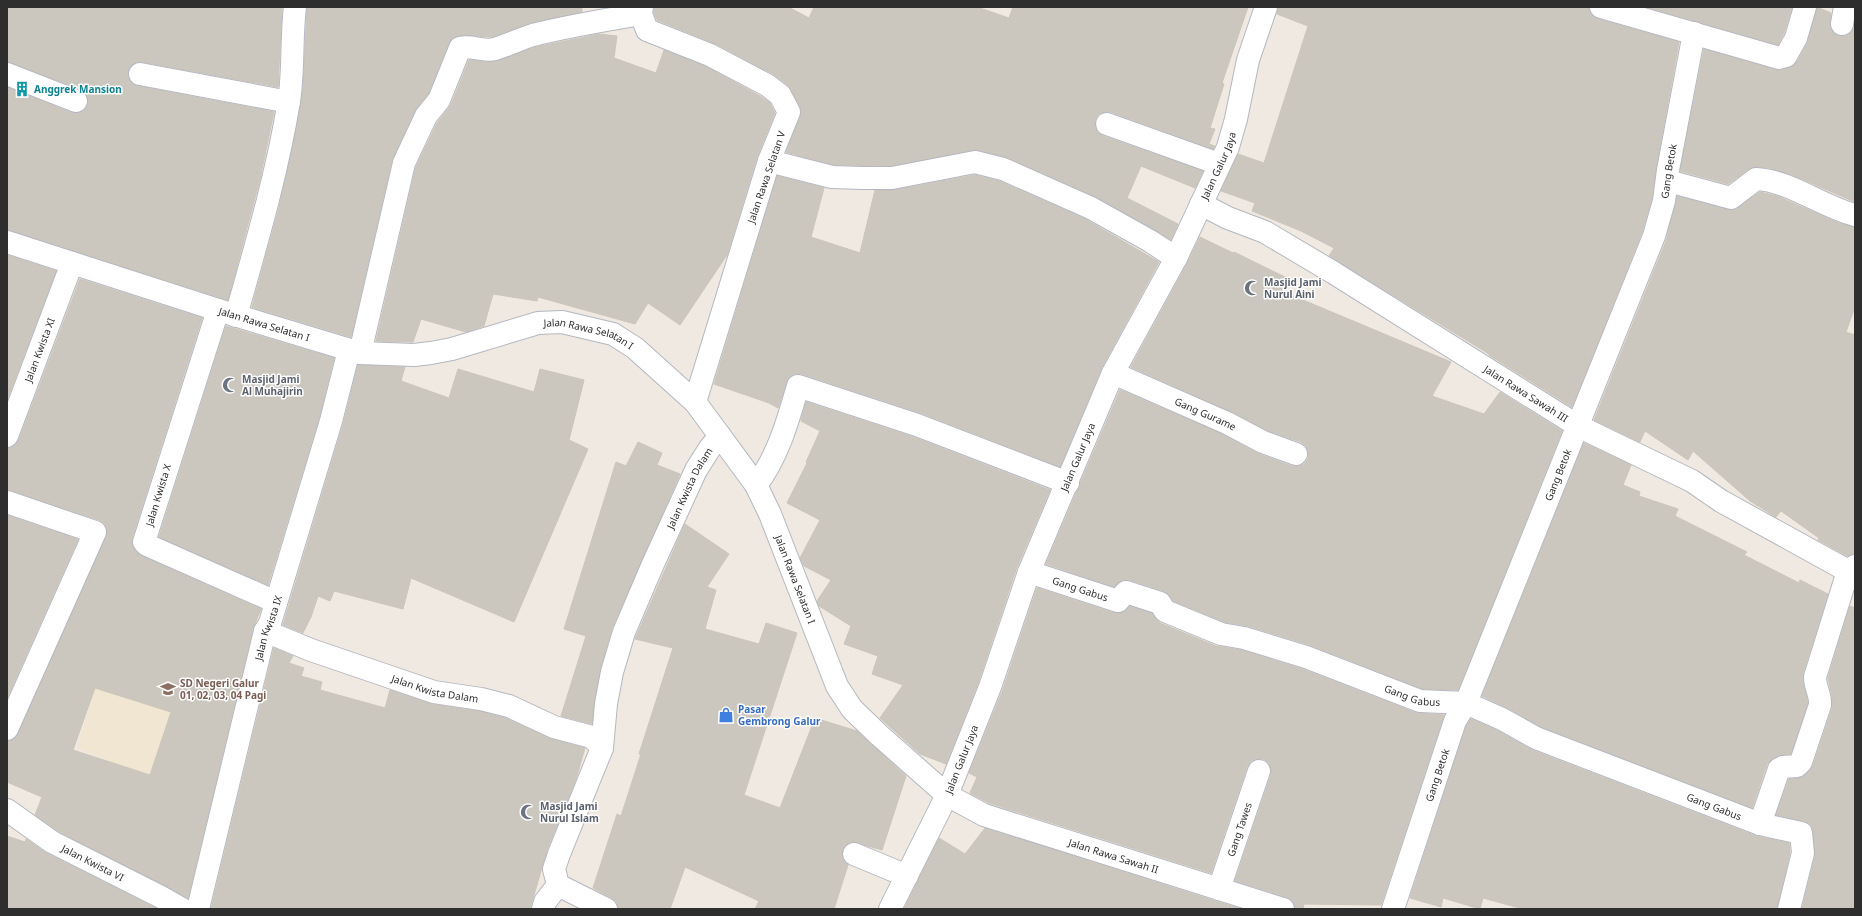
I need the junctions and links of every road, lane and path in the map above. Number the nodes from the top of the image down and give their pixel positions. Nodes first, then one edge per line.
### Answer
1 (295, 7) edge
2 (1266, 7) edge
3 (1601, 7) edge
4 (1805, 7) edge
5 (641, 10) edge
6 (1694, 33) junction
7 (7, 74) edge
8 (140, 74) dead end
9 (76, 101) dead end
10 (289, 102) junction
11 (1107, 124) dead end
12 (769, 161) junction
13 (1219, 164) junction
14 (1668, 181) junction
15 (1201, 204) junction
16 (1855, 215) edge
17 (7, 242) edge
18 (1176, 258) junction
19 (72, 263) junction
20 (227, 313) junction
21 (355, 352) junction
22 (1113, 373) junction
23 (695, 402) junction
24 (1578, 426) junction
25 (7, 436) edge
26 (720, 436) junction
27 (1296, 454) dead end
28 (1068, 483) junction
29 (756, 485) junction
30 (7, 502) edge
31 (1851, 569) edge
32 (1029, 572) junction
33 (276, 602) junction
34 (265, 631) junction
35 (1466, 703) junction
36 (7, 729) edge
37 (602, 748) junction
38 (1259, 771) dead end
39 (947, 795) junction
40 (7, 810) edge
41 (1760, 824) junction
42 (854, 854) dead end
43 (907, 876) junction
44 (558, 885) junction
45 (1219, 889) junction
46 (182, 909) edge
47 (198, 909) edge
48 (543, 909) edge
49 (606, 909) edge
50 (890, 909) edge
51 (1283, 909) edge
52 (1393, 909) edge
53 (1789, 909) edge

1 - 10 street
2 - 13 street, Jalan Galur Jaya
3 - 6 street
4 - 6 street
5 - 12 street, Jalan Rawa Selatan V
5 - 21 street, Jalan Kwista IX
6 - 14 street, Gang Betok
7 - 9 street
8 - 10 street
10 - 20 street
11 - 13 street
12 - 18 street
12 - 23 street, Jalan Rawa Selatan V
13 - 15 street, Jalan Galur Jaya
14 - 16 street
14 - 24 street, Gang Betok
15 - 18 street, Jalan Galur Jaya
15 - 24 street, Jalan Rawa Sawah III
17 - 19 street, Jalan Rawa Selatan I
18 - 22 street, Jalan Galur Jaya
19 - 20 street, Jalan Rawa Selatan I
19 - 25 street, Jalan Kwista XI
20 - 21 street, Jalan Rawa Selatan I
20 - 33 street, Jalan Kwista X
21 - 23 street, Jalan Rawa Selatan I
21 - 33 street, Jalan Kwista IX
22 - 27 street, Gang Gurame
22 - 28 street, Jalan Galur Jaya
23 - 26 street, Jalan Rawa Selatan I
24 - 31 street, Jalan Rawa Sawah III
24 - 35 street, Gang Betok
26 - 29 street, Jalan Rawa Selatan I
26 - 37 street, Jalan Kwista Dalam
28 - 29 street
28 - 32 street, Jalan Galur Jaya
29 - 39 street, Jalan Rawa Selatan I
30 - 36 street
31 - 41 street
32 - 35 street, Gang Gabus
32 - 39 street, Jalan Galur Jaya
33 - 34 street, Jalan Kwista IX
34 - 37 street, Jalan Kwista Dalam
34 - 47 street, Jalan Kwista IX
35 - 41 street, Gang Gabus
35 - 52 street, Gang Betok
37 - 44 street, Jalan Kwista Dalam
38 - 45 street, Gang Tawes
39 - 43 street, Jalan Galur Jaya
39 - 45 street, Jalan Rawa Sawah II
40 - 46 street, Jalan Kwista VI
41 - 53 street, Gang Gabus
42 - 43 street
43 - 50 street, Jalan Galur Jaya
44 - 48 street
44 - 49 street
45 - 51 street, Jalan Rawa Sawah II

